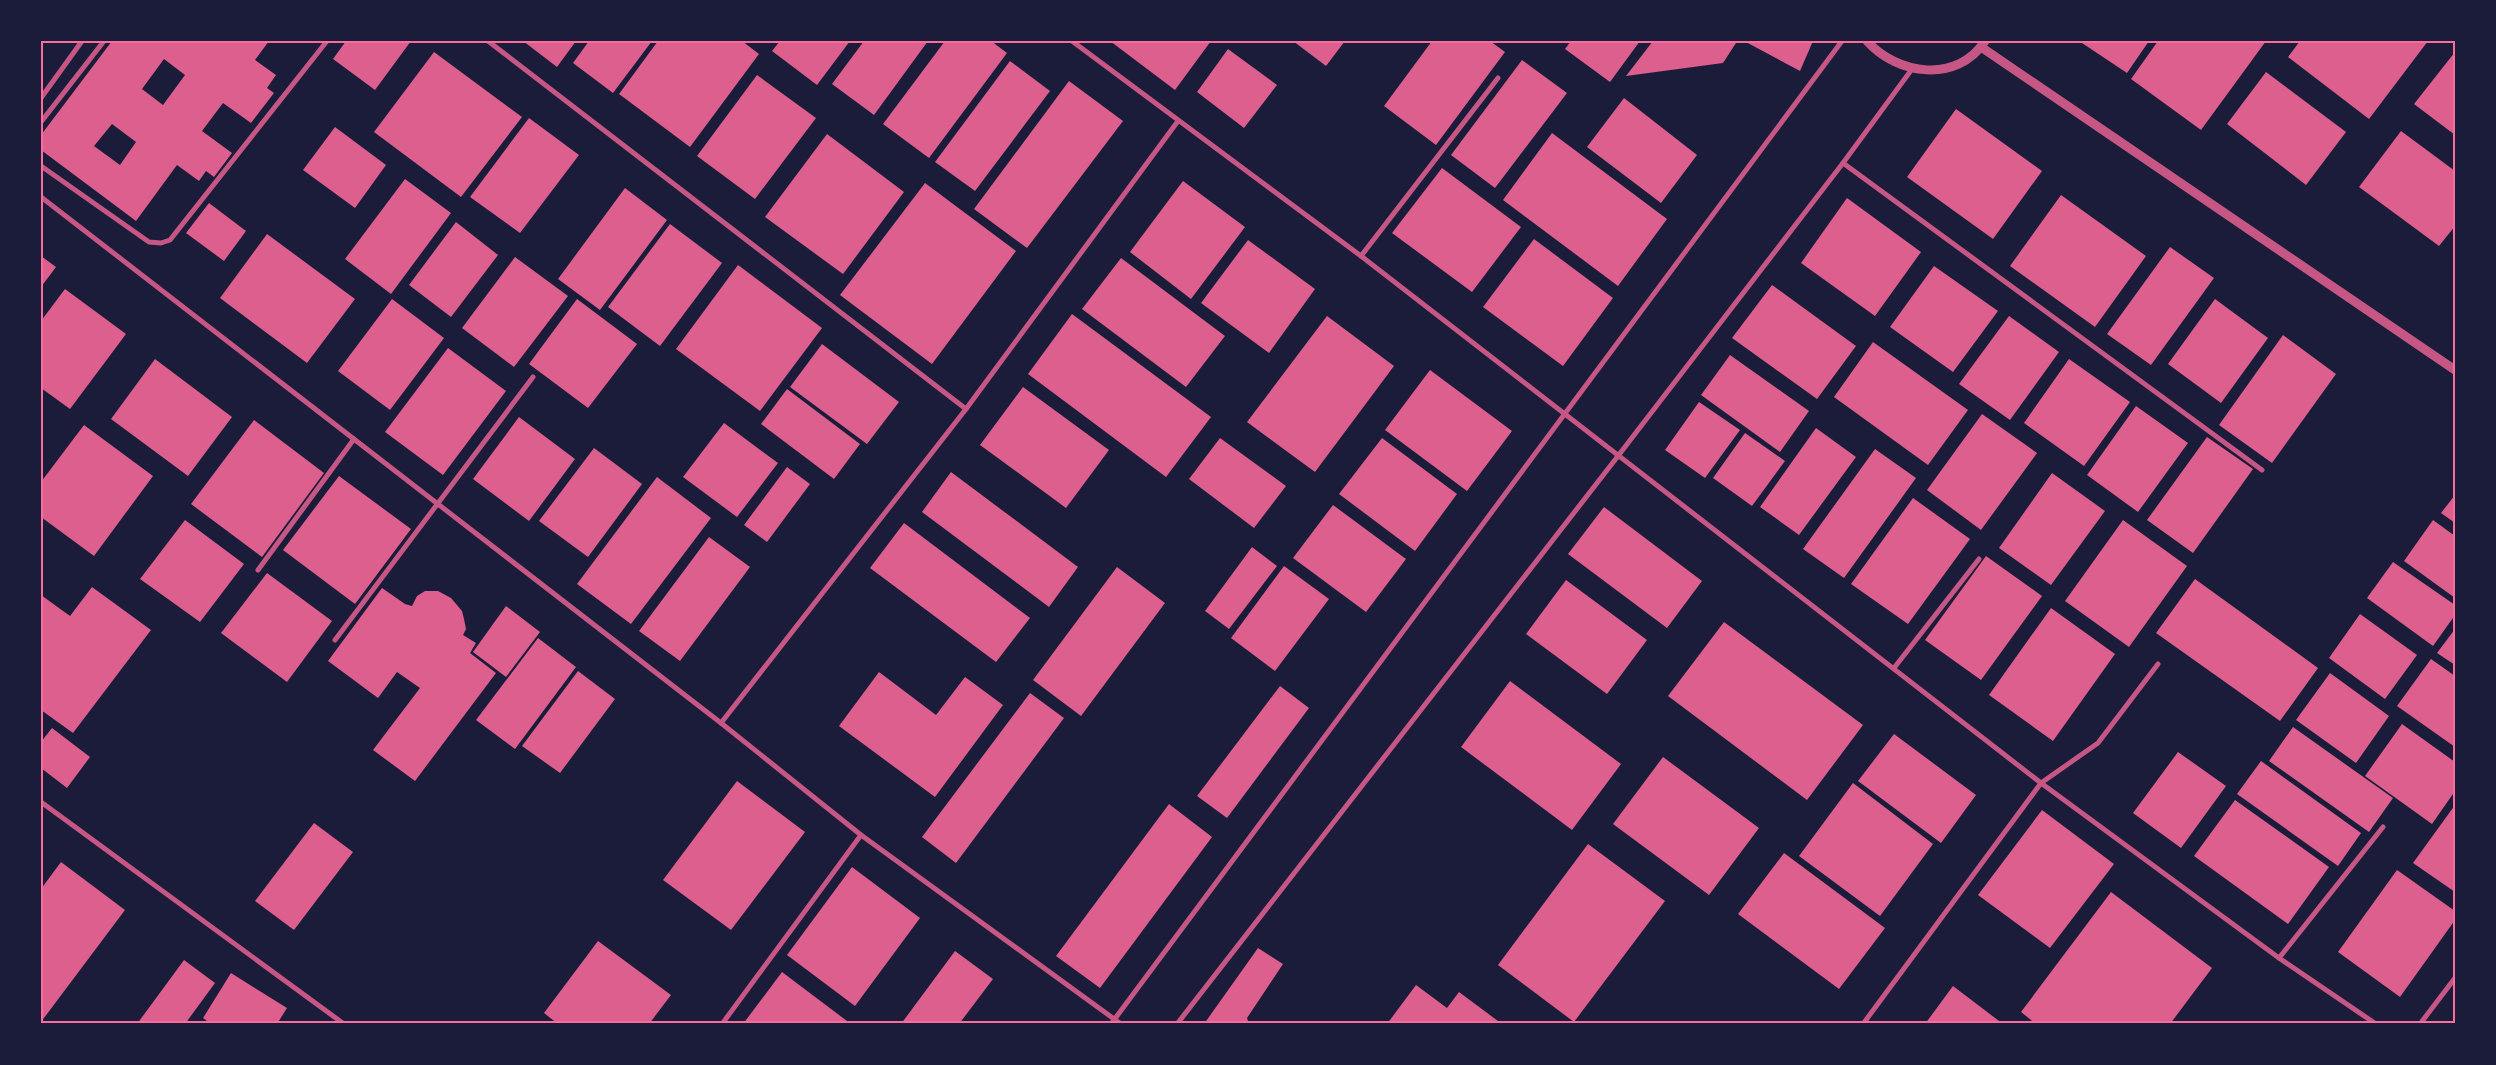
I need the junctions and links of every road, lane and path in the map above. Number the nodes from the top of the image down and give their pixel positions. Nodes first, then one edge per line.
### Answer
1 (82, 41) edge
2 (104, 41) edge
3 (327, 41) edge
4 (488, 41) edge
5 (1072, 41) edge
6 (1842, 41) edge
7 (1867, 41) edge
8 (1983, 44) edge
9 (1912, 68) junction
10 (1498, 78) dead end
11 (41, 98) edge
12 (1178, 121) junction
13 (41, 122) edge
14 (1844, 163) junction
15 (41, 166) edge
16 (41, 197) edge
17 (1361, 256) junction
18 (2455, 370) edge
19 (533, 377) dead end
20 (966, 409) junction
21 (1566, 416) junction
22 (354, 439) junction
23 (1618, 456) junction
24 (2262, 470) dead end
25 (439, 505) junction
26 (1979, 559) dead end
27 (258, 570) dead end
28 (334, 640) dead end
29 (2158, 664) dead end
30 (1894, 668) junction
31 (721, 723) junction
32 (2041, 783) junction
33 (41, 802) edge
34 (2383, 827) dead end
35 (861, 835) junction
36 (2279, 958) junction
37 (2455, 978) edge
38 (1113, 1021) edge
39 (344, 1024) edge
40 (722, 1024) edge
41 (1121, 1024) edge
42 (1177, 1024) edge
43 (1863, 1024) edge
44 (2376, 1024) edge
45 (2420, 1024) edge

1 - 11 street
2 - 13 street
3 - 15 street
4 - 20 street
5 - 12 street
6 - 21 street
7 - 9 street
8 - 9 street
8 - 18 street
9 - 14 street
10 - 17 street
12 - 17 street
12 - 20 street
14 - 23 street
14 - 24 street
16 - 22 street
17 - 21 street
19 - 25 street
20 - 31 street
21 - 23 street
21 - 38 street
22 - 25 street
22 - 27 street
23 - 30 street
23 - 42 street
25 - 28 street
25 - 31 street
26 - 30 street
29 - 32 street
30 - 32 street
31 - 35 street
32 - 36 street
32 - 43 street
33 - 39 street
34 - 36 street
35 - 38 street
35 - 40 street
36 - 44 street
37 - 45 street
38 - 41 street

